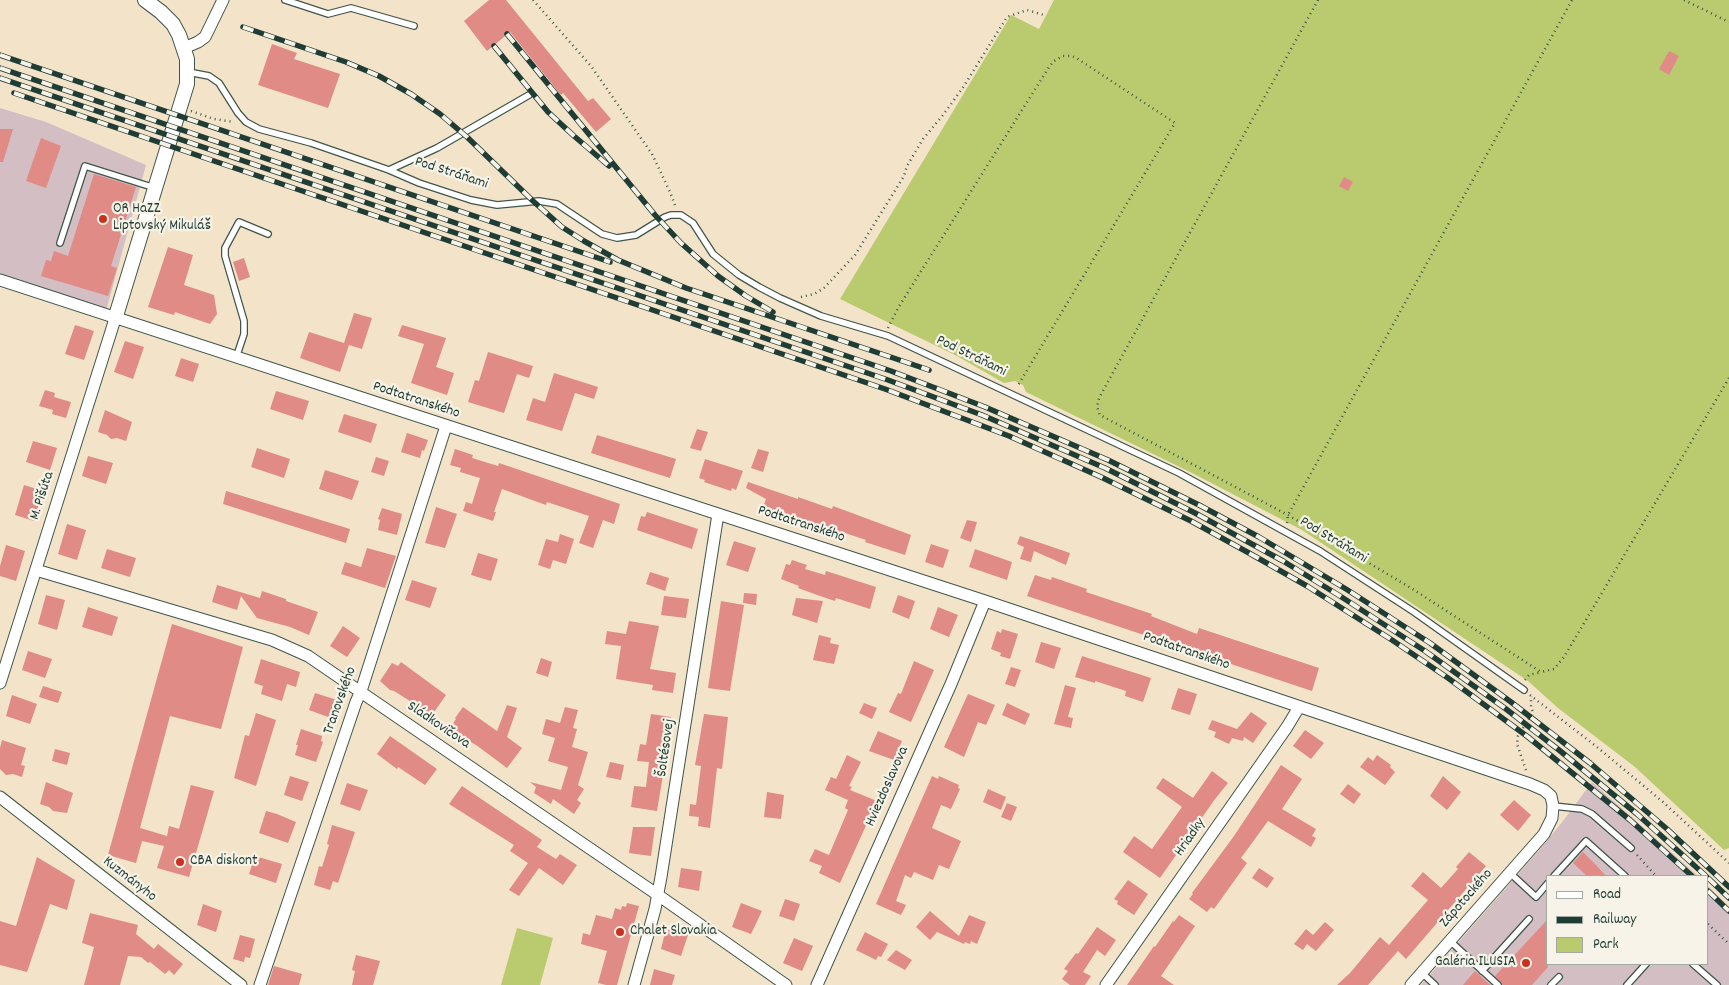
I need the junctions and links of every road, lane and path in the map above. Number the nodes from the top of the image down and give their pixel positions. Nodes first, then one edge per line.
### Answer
1 (145, 0) edge
2 (223, 0) edge
3 (285, 0) edge
4 (533, 0) edge
5 (1318, 0) edge
6 (1572, 0) edge
7 (1684, 0) edge
8 (1044, 15) dead end
9 (1729, 22) edge
10 (414, 26) dead end
11 (184, 48) junction
12 (188, 72) junction
13 (529, 95) dead end
14 (181, 108) junction
15 (252, 126) junction
16 (389, 170) junction
17 (155, 188) junction
18 (676, 214) junction
19 (268, 234) dead end
20 (60, 243) dead end
21 (0, 280) edge
22 (780, 298) junction
23 (115, 319) junction
24 (885, 334) junction
25 (236, 358) junction
26 (1729, 378) edge
27 (1013, 395) junction
28 (446, 426) junction
29 (718, 514) junction
30 (1288, 515) junction
31 (36, 570) junction
32 (985, 601) junction
33 (1541, 672) junction
34 (1, 678) edge
35 (1522, 689) junction
36 (361, 692) junction
37 (1531, 696) junction
38 (1300, 707) junction
39 (1527, 783) junction
40 (0, 798) edge
41 (1553, 806) junction
42 (1631, 848) joint
43 (1729, 862) edge
44 (1510, 873) junction
45 (1558, 875) edge
46 (1624, 875) edge
47 (1655, 875) edge
48 (1546, 886) edge
49 (658, 895) junction
50 (1529, 919) dead end
51 (1709, 925) edge
52 (1450, 941) junction
53 (1729, 944) edge
54 (1645, 965) edge
55 (1694, 965) edge
56 (1482, 971) junction
57 (1422, 973) junction
58 (1559, 977) dead end
59 (241, 985) edge
60 (260, 985) edge
61 (634, 985) edge
62 (786, 985) edge
63 (817, 985) edge
64 (1106, 985) edge
65 (1411, 985) edge
66 (1435, 985) edge
67 (1498, 985) edge
68 (1551, 985) edge
69 (1627, 985) edge
70 (1717, 985) edge

1 - 11 street
2 - 11 street
3 - 10 lane
4 - 18 path
5 - 30 path
6 - 30 path
7 - 9 path
8 - 22 path
11 - 12 street
12 - 14 street
12 - 15 lane, Pod Stráňami
13 - 16 lane, Pod Stráňami
14 - 15 path
14 - 17 street
15 - 16 lane, Pod Stráňami
16 - 18 lane, Pod Stráňami
17 - 20 lane
17 - 23 street
18 - 22 lane, Pod Stráňami
19 - 25 lane
21 - 23 street, Podtatranského
22 - 24 lane, Pod Stráňami
23 - 25 street, Podtatranského
23 - 31 street, M. Pišúta
24 - 27 lane, Pod Stráňami
24 - 27 path
25 - 28 street, Podtatranského
26 - 33 path
27 - 35 lane, Pod Stráňami
28 - 29 street, Podtatranského
28 - 36 street, Tranovského
29 - 32 street, Podtatranského
29 - 49 street, Šoltésovej
30 - 33 path
31 - 34 street, M. Pišúta
31 - 36 street, Sládkovičova
32 - 38 street, Podtatranského
32 - 63 street, Hviezdoslavova
33 - 35 path
35 - 37 path
36 - 49 street, Sládkovičova
36 - 60 street, Tranovského
37 - 39 path
37 - 43 path
38 - 39 street, Podtatranského
38 - 64 street, Hriadky
39 - 41 street, Podtatranského
40 - 59 street, Kuzmányho
41 - 42 lane
41 - 44 street, Zápotockého
42 - 47 path
44 - 48 lane
44 - 52 street, Zápotockého
45 - 46 lane
49 - 61 street, Šoltésovej
49 - 62 street, Sládkovičova
50 - 56 lane
51 - 53 path
52 - 56 lane
52 - 57 street, Zápotockého
54 - 69 lane
55 - 70 lane
56 - 67 lane
57 - 65 street, Zápotockého
57 - 66 lane
58 - 68 lane

